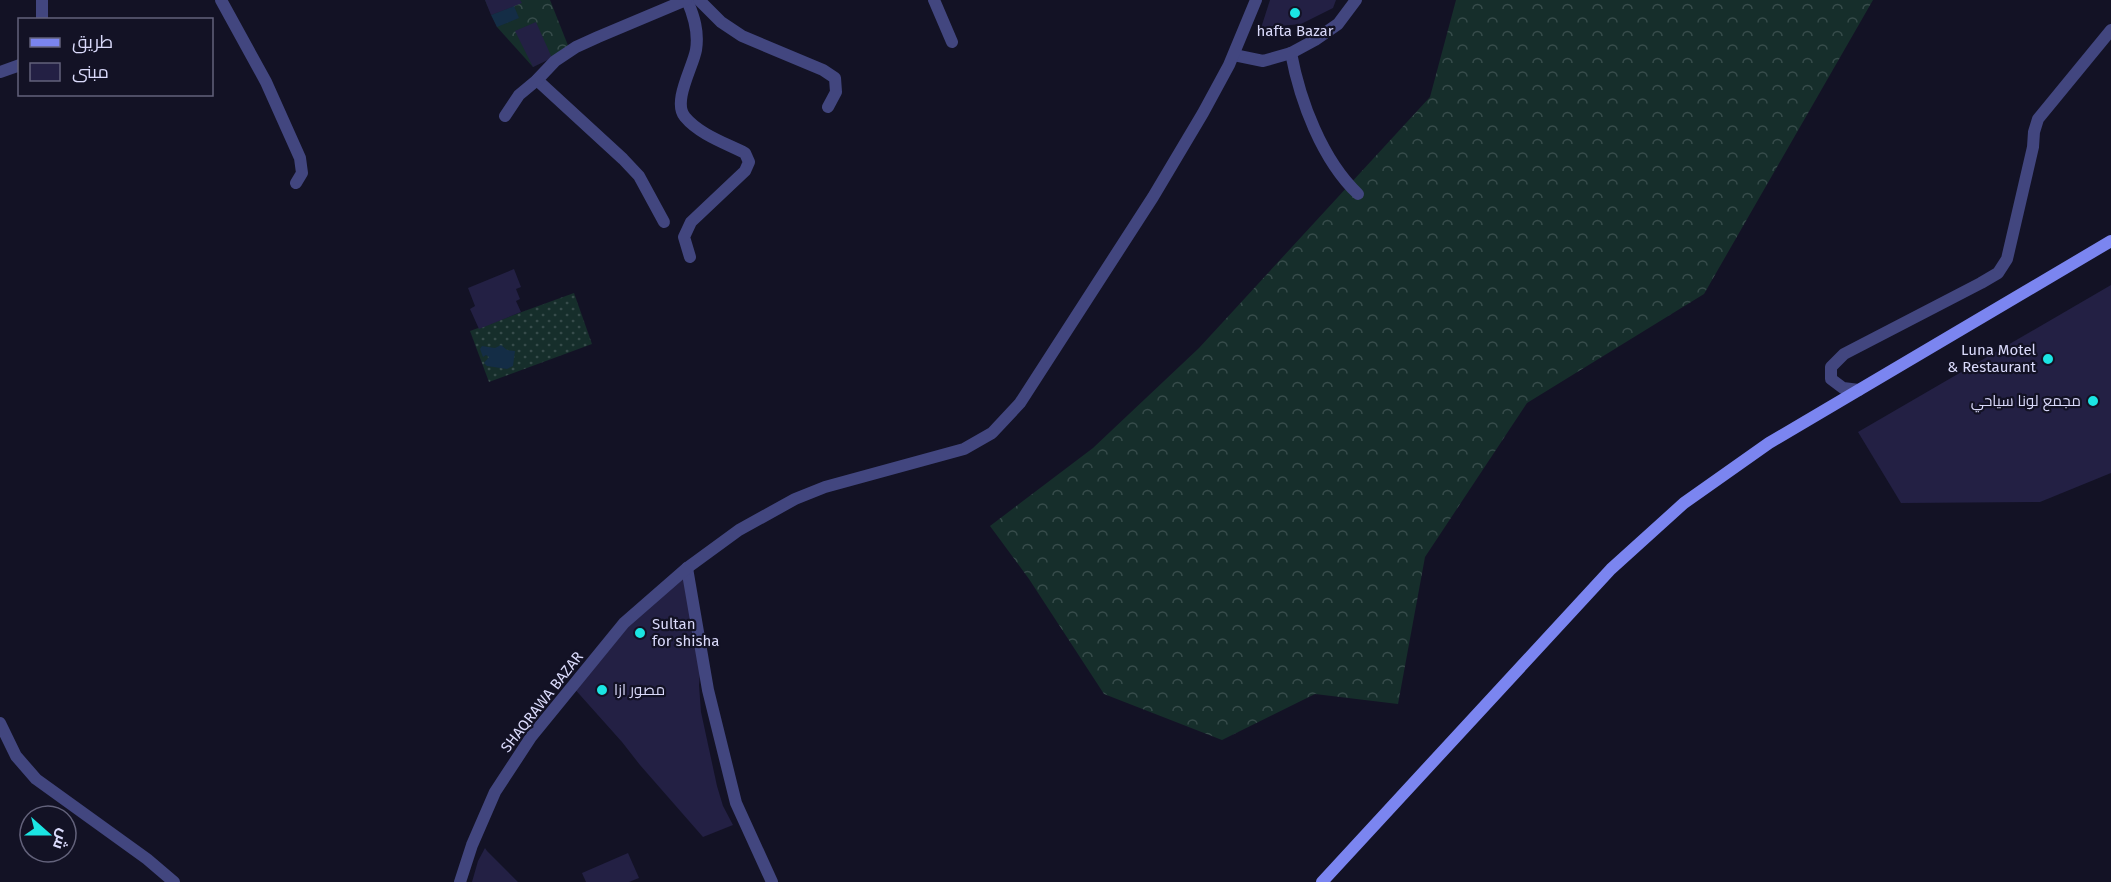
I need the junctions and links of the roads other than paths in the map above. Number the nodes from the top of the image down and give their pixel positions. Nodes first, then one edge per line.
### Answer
1 (42, 0) edge
2 (221, 0) edge
3 (686, 0) edge
4 (699, 0) edge
5 (934, 0) edge
6 (1256, 0) edge
7 (1356, 0) edge
8 (42, 18) edge
9 (2111, 30) edge
10 (952, 42) dead end
11 (1291, 53) junction
12 (1234, 55) junction
13 (18, 66) edge
14 (0, 72) edge
15 (537, 80) junction
16 (828, 107) dead end
17 (506, 116) dead end
18 (296, 183) dead end
19 (1358, 194) dead end
20 (664, 222) dead end
21 (2111, 241) edge
22 (690, 256) dead end
23 (1859, 390) junction
24 (687, 568) junction
25 (0, 723) edge
26 (174, 882) edge
27 (460, 882) edge
28 (772, 882) edge
29 (1322, 882) edge

1 - 8 street
2 - 18 street
3 - 15 street
3 - 22 street
4 - 16 street
5 - 10 street
6 - 12 street, SHAQRAWA BAZAR
7 - 11 street
9 - 23 street
11 - 12 street
11 - 19 street
12 - 24 street, SHAQRAWA BAZAR
13 - 14 street
15 - 17 street
15 - 20 street
21 - 23 main road
23 - 29 main road
24 - 27 street, SHAQRAWA BAZAR
24 - 28 street
25 - 26 street

